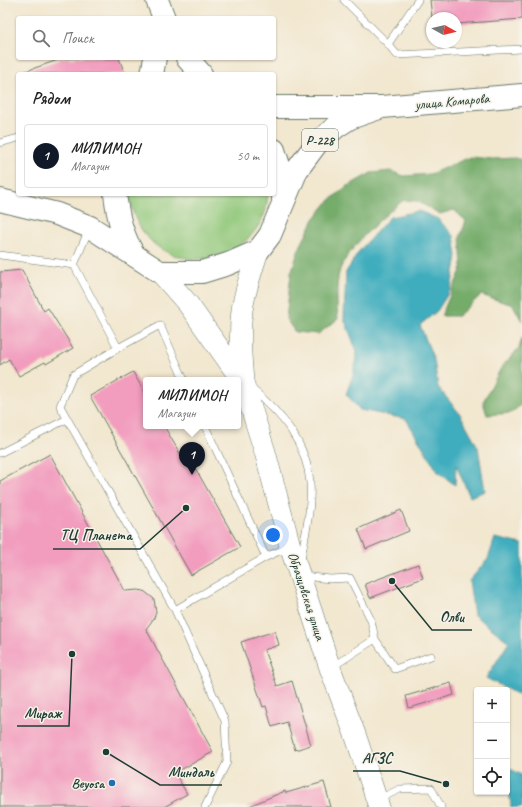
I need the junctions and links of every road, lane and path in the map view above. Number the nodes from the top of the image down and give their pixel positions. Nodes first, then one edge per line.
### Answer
1 (344, 0) edge
2 (418, 0) edge
3 (388, 44) junction
4 (522, 48) edge
5 (155, 60) edge
6 (189, 60) edge
7 (152, 72) edge
8 (198, 72) edge
9 (522, 95) edge
10 (276, 107) edge
11 (382, 107) junction
12 (16, 139) edge
13 (0, 143) edge
14 (276, 157) edge
15 (30, 196) edge
16 (115, 196) edge
17 (5, 200) edge
18 (283, 201) junction
19 (90, 227) junction
20 (258, 251) junction
21 (0, 254) edge
22 (134, 255) junction
23 (74, 265) junction
24 (160, 272) junction
25 (118, 348) junction
26 (183, 377) edge
27 (235, 377) edge
28 (243, 390) edge
29 (67, 419) junction
30 (206, 429) edge
31 (0, 453) edge
32 (290, 546) junction
33 (266, 557) junction
34 (300, 573) junction
35 (175, 610) junction
36 (375, 640) junction
37 (431, 656) dead end
38 (330, 668) junction
39 (378, 803) edge
40 (205, 807) edge
41 (441, 807) edge

1 - 3 lane
2 - 3 lane
3 - 4 lane
5 - 7 main road
6 - 8 main road
9 - 11 main road, улица Комарова / Р-228
10 - 11 main road, Р-228
11 - 18 main road, Р-228
12 - 13 lane
14 - 18 main road, Р-228
15 - 17 main road
16 - 22 main road
17 - 19 main road
18 - 20 main road, Р-228
19 - 22 main road
19 - 23 lane
20 - 24 main road, Р-228
20 - 28 main road
21 - 23 lane
22 - 24 main road
23 - 25 lane
24 - 27 main road
25 - 26 lane
25 - 29 lane
28 - 32 main road, Образцовская улица
28 - 34 lane
29 - 31 lane
29 - 35 lane
30 - 33 lane
32 - 33 lane
32 - 34 main road, Образцовская улица
33 - 35 lane
34 - 36 lane
34 - 38 main road, Образцовская улица
35 - 40 lane
36 - 37 lane
36 - 38 lane
38 - 39 main road, Образцовская улица
39 - 41 lane

